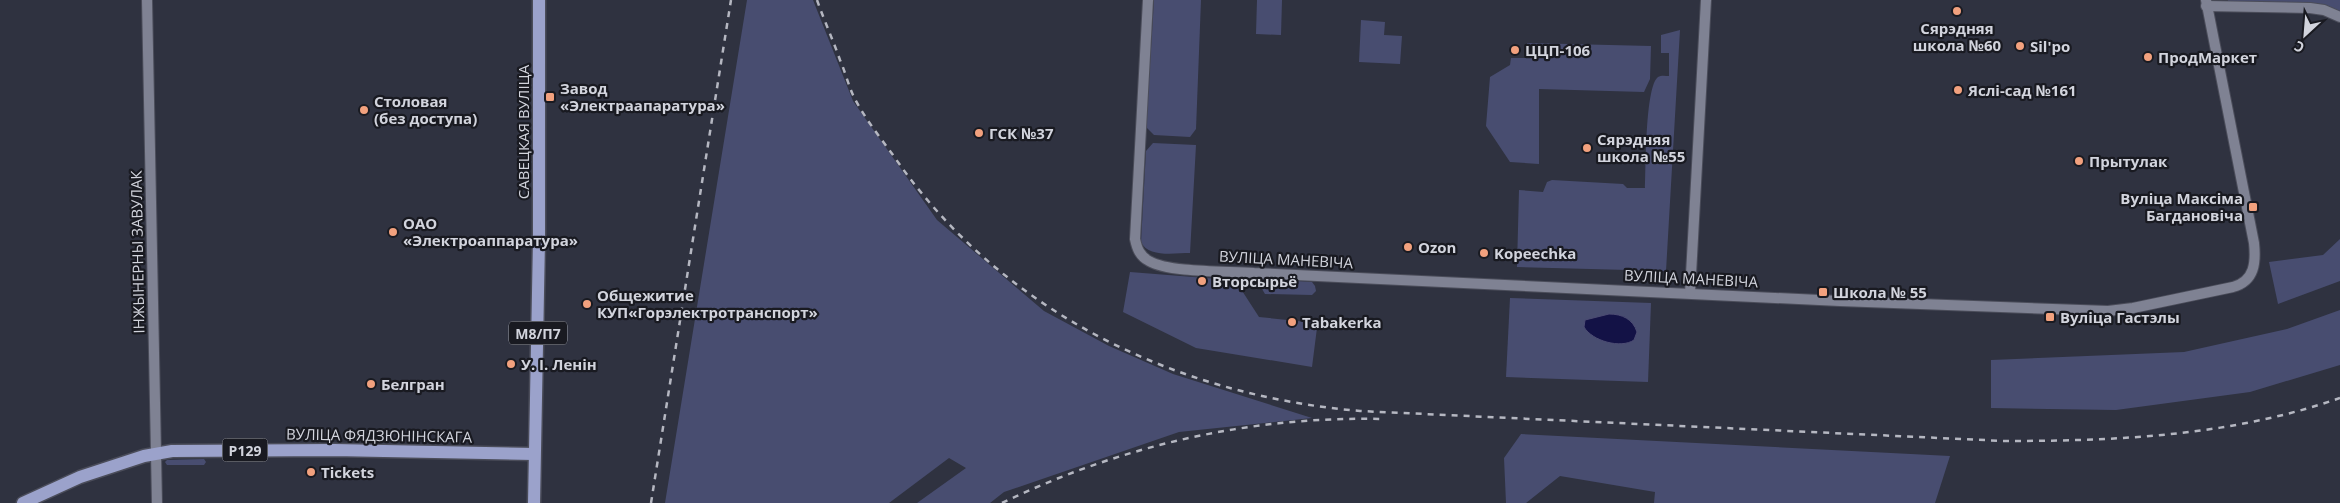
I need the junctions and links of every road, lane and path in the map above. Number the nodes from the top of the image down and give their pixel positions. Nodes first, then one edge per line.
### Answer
1 (147, 0) edge
2 (539, 0) edge
3 (1148, 0) edge
4 (1706, 0) edge
5 (2206, 3) edge
6 (2340, 16) edge
7 (1690, 294) junction
8 (157, 452) junction
9 (534, 454) junction
10 (23, 503) edge
11 (157, 503) edge
12 (534, 503) edge

1 - 8 street, ІНЖЫНЕРНЫ ЗАВУЛАК
2 - 9 main road, САВЕЦКАЯ ВУЛІЦА / М8/П7
3 - 7 street, ВУЛІЦА МАНЕВІЧА
4 - 7 street
5 - 6 street
5 - 7 street, ВУЛІЦА МАНЕВІЧА
8 - 9 main road, ВУЛІЦА ФЯДЗЮНІНСКАГА / Р129
8 - 10 main road, ВУЛІЦА ФЯДЗЮНІНСКАГА / Р129
8 - 11 street, ІНЖЫНЕРНЫ ЗАВУЛАК
9 - 12 main road, САВЕЦКАЯ ВУЛІЦА / М8/П7

